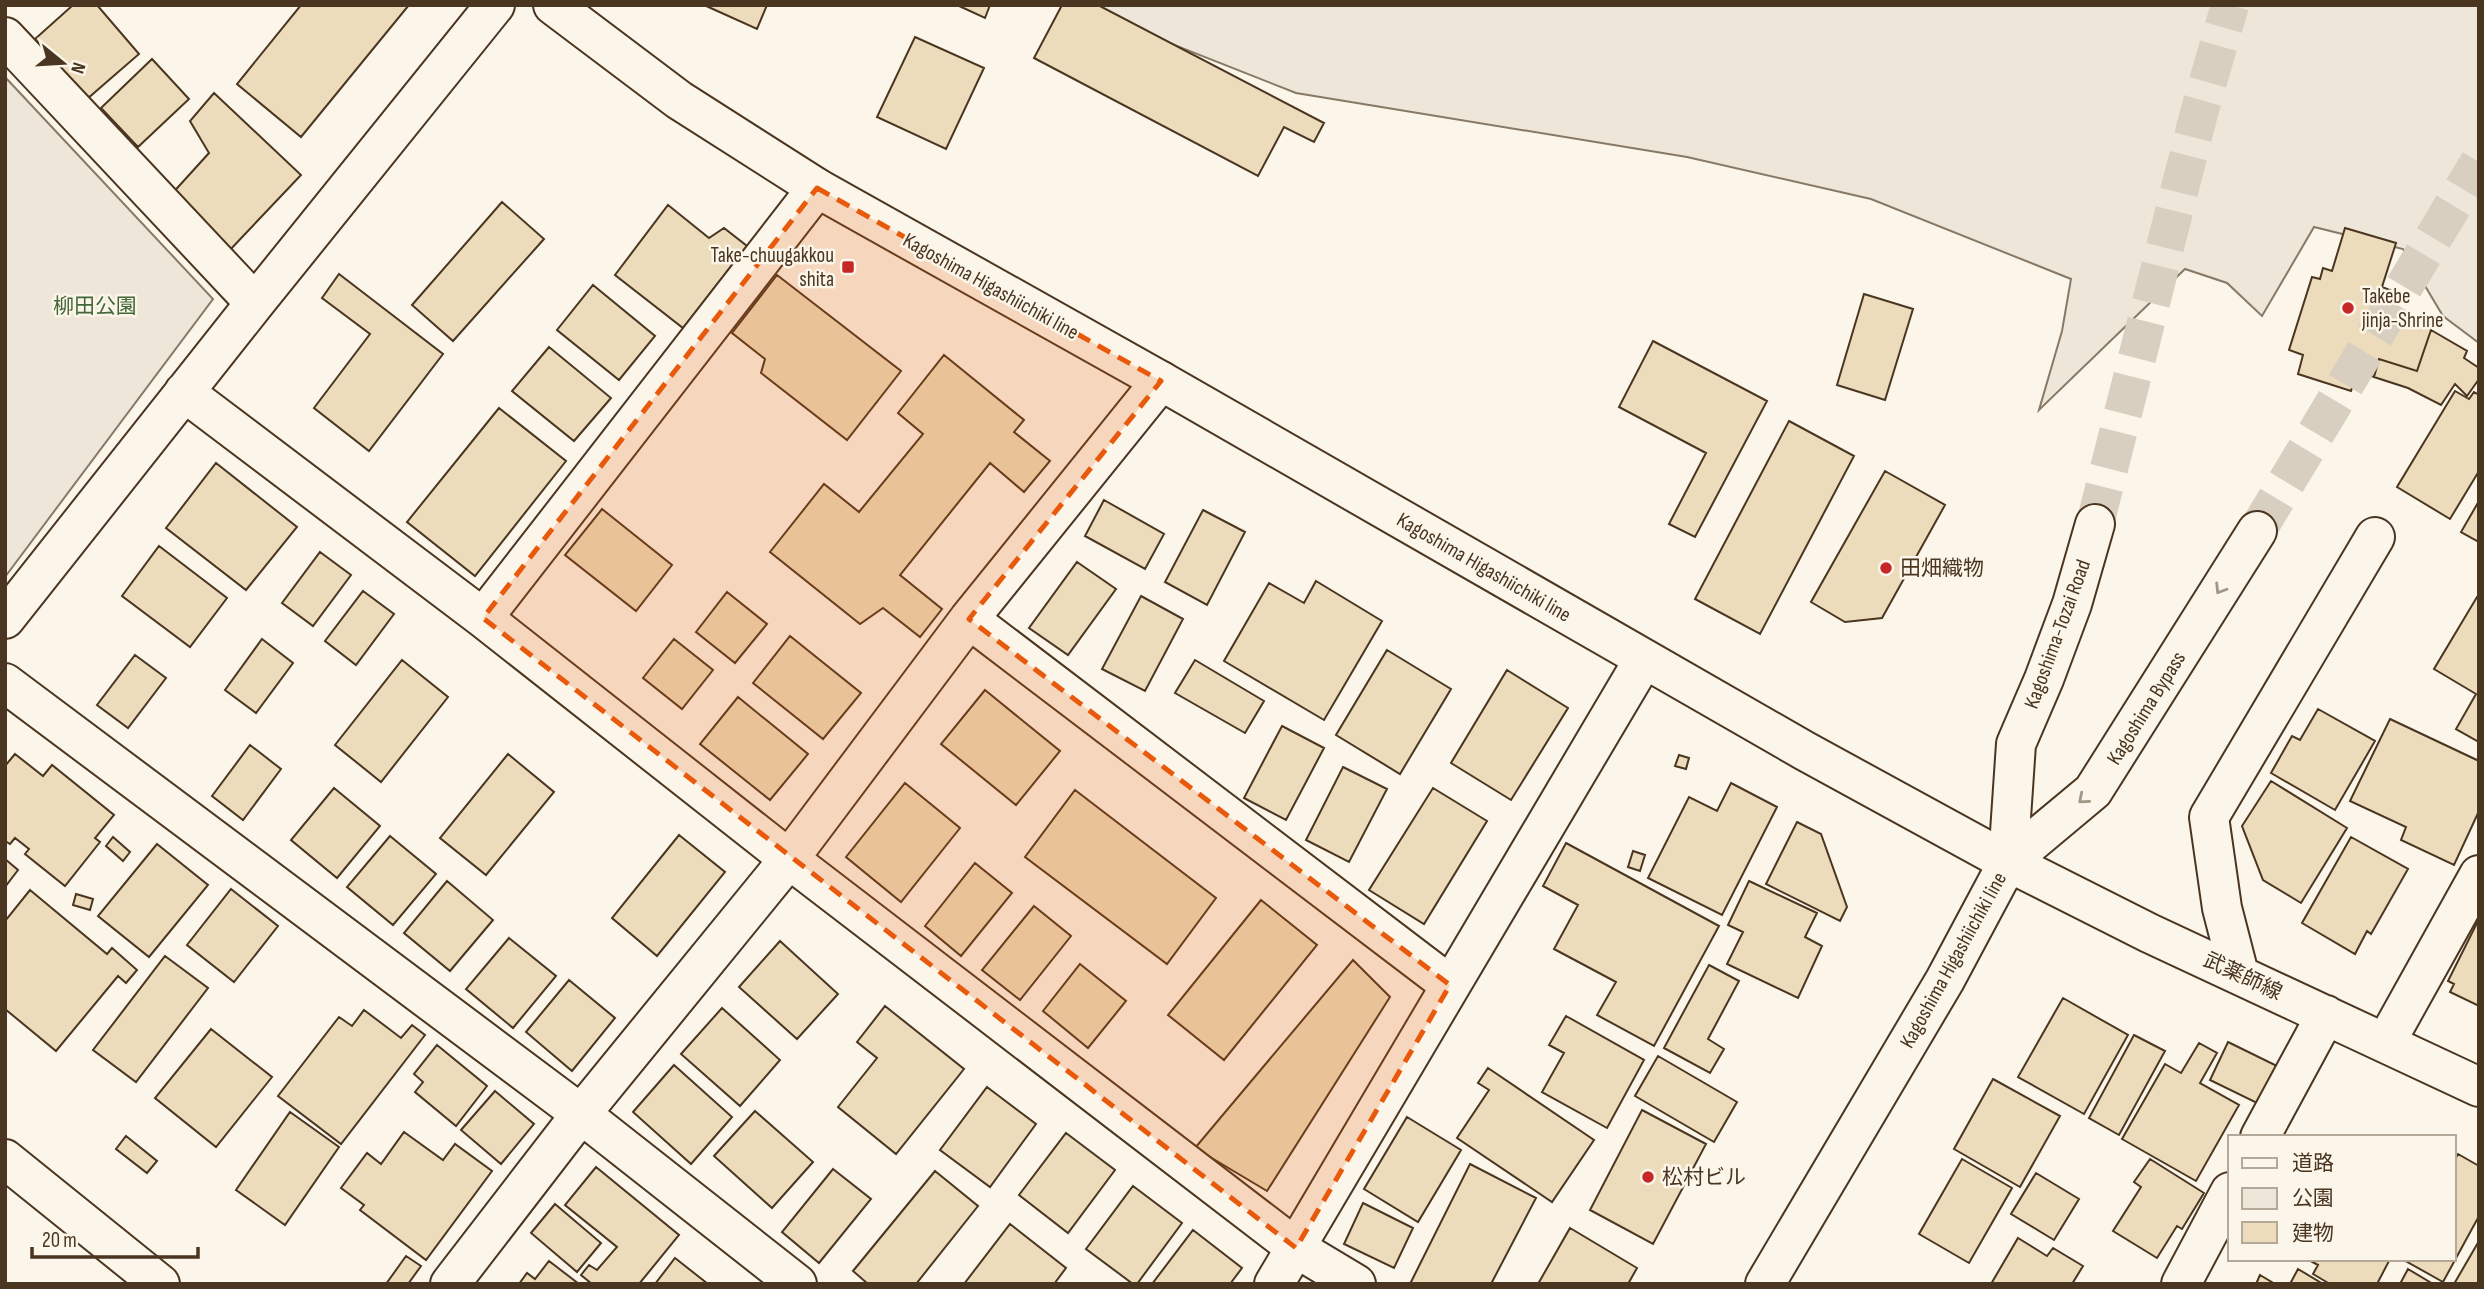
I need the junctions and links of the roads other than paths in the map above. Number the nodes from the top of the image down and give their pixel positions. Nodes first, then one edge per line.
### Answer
1 (495, 5) edge
2 (553, 5) edge
3 (5, 37) edge
4 (817, 188) junction
5 (255, 303) junction
6 (1161, 381) junction
7 (184, 392) junction
8 (2095, 524) tunnel mouth
9 (2256, 531) tunnel mouth
10 (2375, 537) dead end
11 (483, 618) junction
12 (5, 619) edge
13 (969, 619) junction
14 (1644, 659) junction
15 (5, 683) edge
16 (789, 859) junction
17 (2008, 862) junction
18 (2479, 876) edge
19 (2239, 974) junction
20 (1450, 985) junction
21 (2326, 1015) junction
22 (2385, 1042) junction
23 (2479, 1087) edge
24 (581, 1114) junction
25 (2261, 1135) edge
26 (5, 1158) edge
27 (2228, 1196) edge
28 (1296, 1248) junction
29 (160, 1284) edge
30 (450, 1284) edge
31 (797, 1284) edge
32 (1275, 1284) edge
33 (1356, 1284) edge
34 (1765, 1284) edge
35 (2181, 1284) edge

1 - 5 main road
2 - 4 main road, Kagoshima Higashiichiki line
3 - 5 main road
4 - 6 main road, Kagoshima Higashiichiki line
4 - 11 main road
5 - 7 main road
6 - 13 main road
6 - 14 main road, Kagoshima Higashiichiki line
7 - 11 main road
7 - 12 main road
8 - 17 main road, Kagoshima-Tozai Road
9 -> 17 main road, Kagoshima Bypass
10 - 19 main road
11 - 16 main road
13 - 16 main road
13 - 20 main road
14 - 17 main road, Kagoshima Higashiichiki line
14 - 20 main road
15 - 24 main road
16 - 24 main road
16 - 28 main road
17 - 19 main road, 武薬師線
17 - 34 main road, Kagoshima Higashiichiki line
18 - 22 main road
19 - 21 main road, 武薬師線
20 - 28 main road
21 - 22 main road, 武薬師線
21 - 25 main road
22 - 23 main road, 武薬師線
24 - 30 main road
24 - 31 main road
26 - 29 main road
27 - 35 main road
28 - 32 main road
28 - 33 main road

